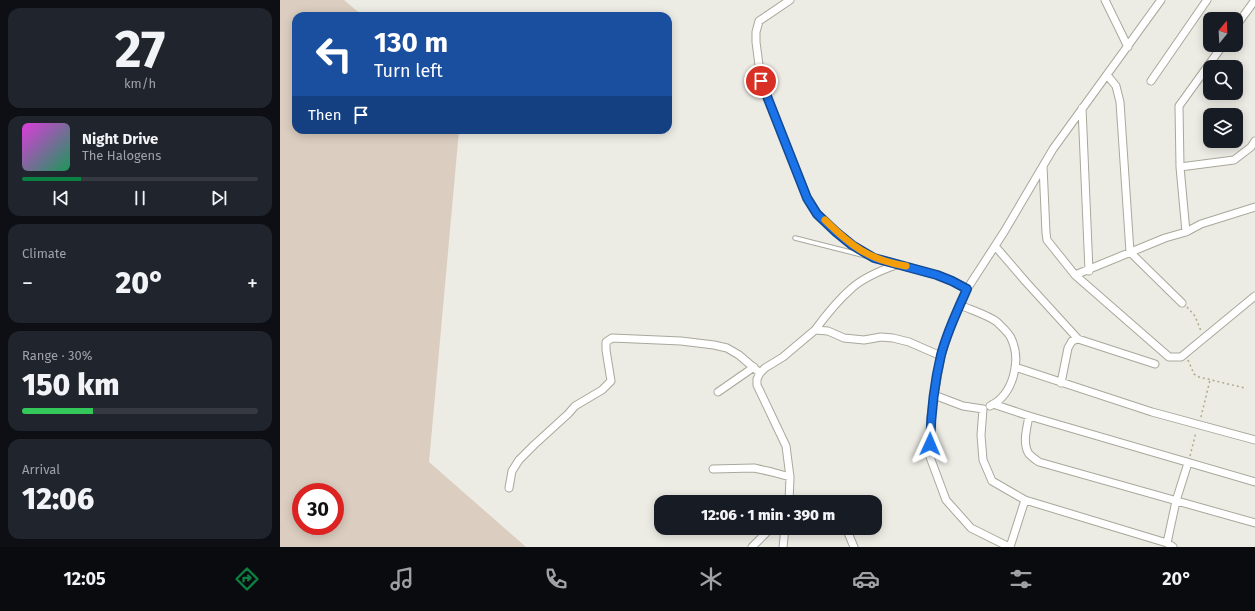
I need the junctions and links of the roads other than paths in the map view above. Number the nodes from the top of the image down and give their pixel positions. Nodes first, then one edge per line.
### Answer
1 (790, 0) edge
2 (1105, 0) edge
3 (1161, 0) edge
4 (1207, 0) edge
5 (1255, 0) edge
6 (1243, 16) edge
7 (1128, 46) junction
8 (1218, 52) edge
9 (1107, 74) junction
10 (1150, 81) dead end
11 (1082, 108) junction
12 (1255, 141) edge
13 (1043, 165) junction
14 (1180, 167) junction
15 (1255, 207) edge
16 (1186, 232) junction
17 (795, 238) dead end
18 (995, 246) junction
19 (1130, 252) junction
20 (874, 258) junction
21 (896, 265) junction
22 (1089, 271) junction
23 (1076, 275) junction
24 (967, 289) junction
25 (1255, 296) edge
26 (1182, 303) road end
27 (960, 305) junction
28 (815, 330) junction
29 (1078, 339) junction
30 (941, 356) junction
31 (1155, 364) dead end
32 (1015, 367) junction
33 (757, 370) junction
34 (1061, 383) junction
35 (718, 392) dead end
36 (934, 395) junction
37 (993, 404) junction
38 (983, 409) junction
39 (1029, 416) junction
40 (1255, 440) edge
41 (1188, 463) junction
42 (713, 469) dead end
43 (790, 477) junction
44 (1255, 482) edge
45 (509, 488) dead end
46 (789, 495) edge
47 (1025, 500) junction
48 (1176, 501) junction
49 (1255, 523) edge
50 (764, 535) edge
51 (784, 535) edge
52 (849, 535) edge
53 (1170, 545) edge
54 (752, 547) edge
55 (783, 547) edge
56 (854, 547) edge
57 (1010, 547) edge

1 - 20 street
2 - 7 street
3 - 7 street
4 - 10 street
5 - 6 street
7 - 9 street
8 - 14 street
9 - 11 street
9 - 19 street
11 - 13 street
11 - 22 street
12 - 14 street
13 - 18 street
13 - 23 street
14 - 16 street
15 - 16 street
16 - 19 street
17 - 20 lane
18 - 24 street
18 - 29 street
19 - 22 street
19 - 26 street
20 - 21 street
21 - 24 street
21 - 28 street
22 - 23 street
23 - 25 street
24 - 27 street
27 - 30 street
27 - 32 street
28 - 30 street
28 - 33 street
29 - 31 street
29 - 34 street
30 - 36 street
32 - 34 street
32 - 37 street
33 - 35 street
33 - 43 street
33 - 45 street
34 - 40 street
36 - 38 street
36 - 57 street
37 - 38 street
37 - 39 street
38 - 47 street
39 - 41 street
39 - 48 street
41 - 44 street
41 - 48 street
42 - 43 street
43 - 46 street
47 - 53 street
47 - 57 street
48 - 49 street
48 - 53 street
50 - 54 street
51 - 55 street
52 - 56 street

